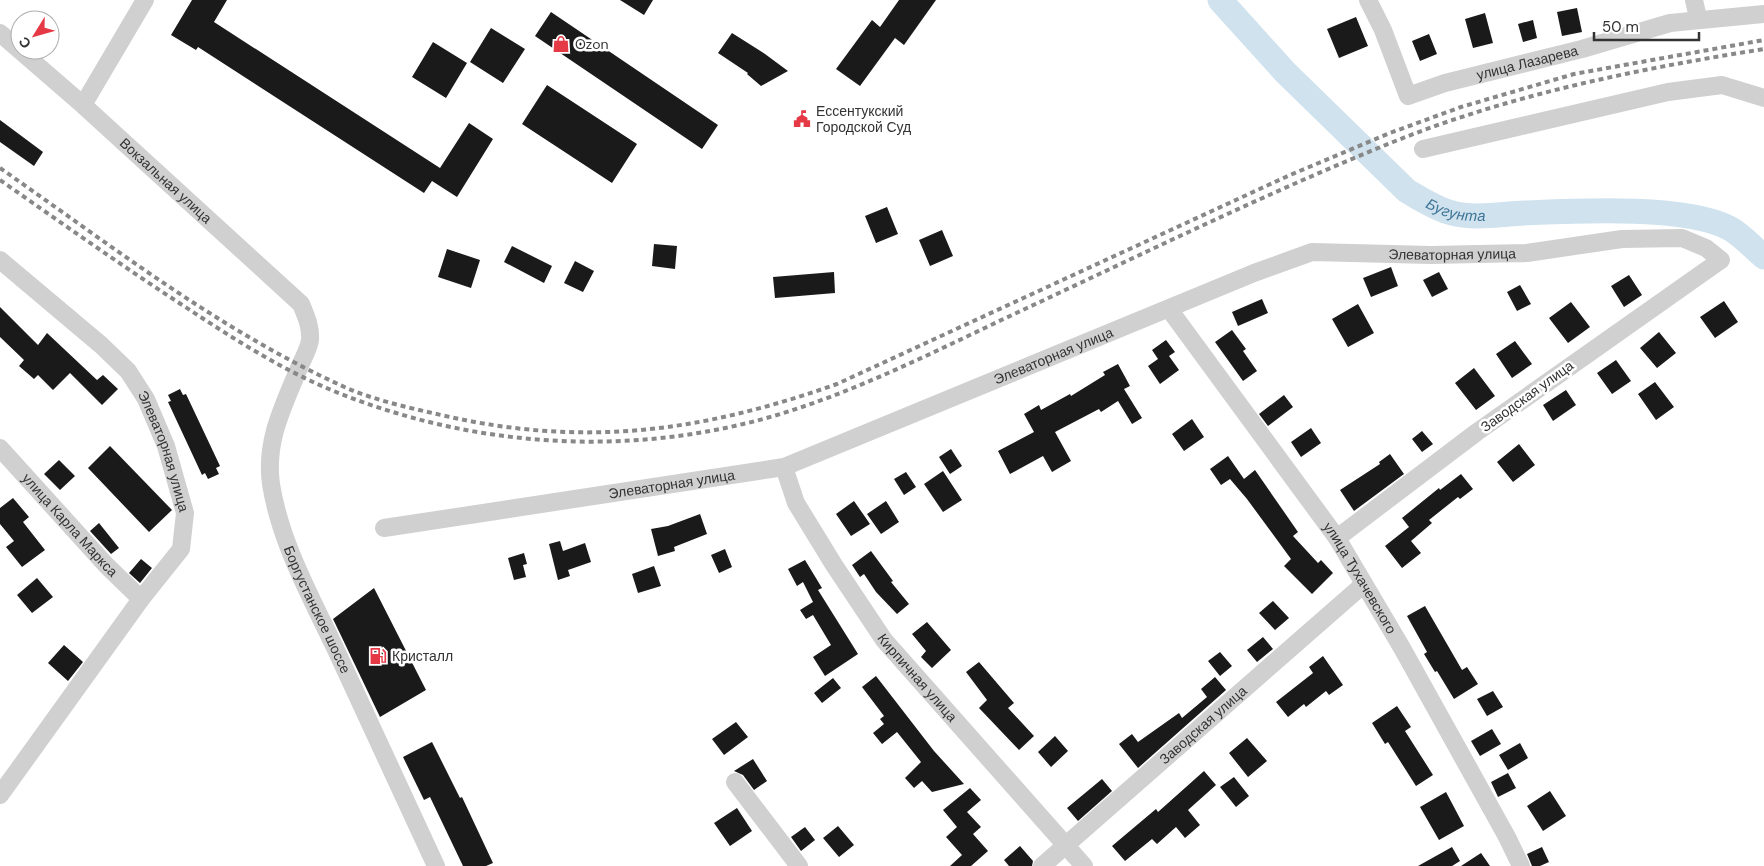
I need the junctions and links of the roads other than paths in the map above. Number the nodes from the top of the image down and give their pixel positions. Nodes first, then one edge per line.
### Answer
1 (145, 0) edge
2 (1368, 0) edge
3 (1694, 0) edge
4 (1764, 14) edge
5 (1698, 18) junction
6 (0, 33) edge
7 (1762, 99) edge
8 (83, 106) junction
9 (1423, 149) dead end
10 (0, 260) edge
11 (1721, 260) joint
12 (1169, 309) junction
13 (310, 341) joint
14 (0, 448) edge
15 (784, 467) junction
16 (384, 528) dead end
17 (1337, 538) junction
18 (1364, 584) junction
19 (141, 599) junction
20 (735, 782) dead end
21 (0, 795) edge
22 (1066, 845) junction
23 (436, 866) edge
24 (799, 866) edge
25 (1042, 866) edge
26 (1084, 866) edge
27 (1521, 866) edge

1 - 8 street
2 - 5 street, улица Лазарева
3 - 5 street
4 - 5 street, улица Лазарева
6 - 8 street, Вокзальная улица
7 - 9 street
8 - 13 street, Вокзальная улица
10 - 19 street, Элеваторная улица
11 - 12 street, Элеваторная улица
11 - 17 street, Заводская улица
12 - 15 street, Элеваторная улица
12 - 17 street, улица Тухачевского
13 - 23 street, Боргустанское шоссе
14 - 19 street, улица Карла Маркса
15 - 16 street, Элеваторная улица
15 - 22 street, Кирпичная улица
17 - 18 street, улица Тухачевского
18 - 22 street, Заводская улица
18 - 27 street, улица Тухачевского
19 - 21 street, Элеваторная улица
20 - 24 street
22 - 25 street, Заводская улица
22 - 26 street, Кирпичная улица

